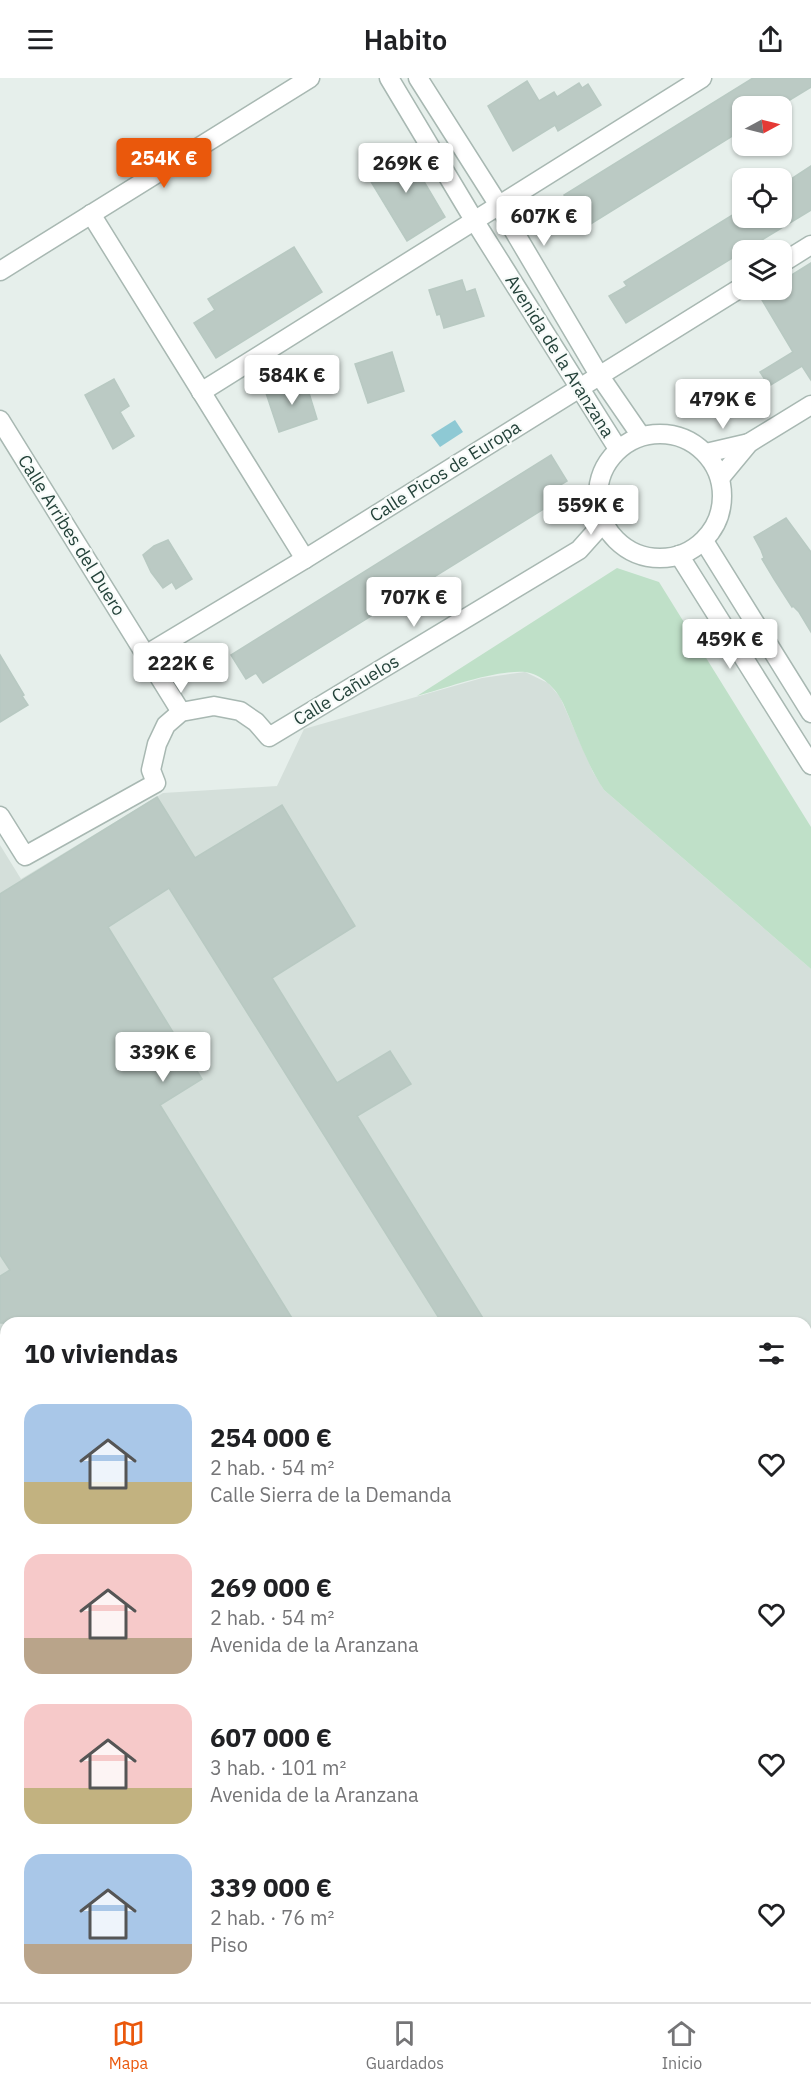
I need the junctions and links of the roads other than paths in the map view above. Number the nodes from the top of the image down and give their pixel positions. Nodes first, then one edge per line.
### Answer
1 (310, 78) edge
2 (389, 78) edge
3 (418, 78) edge
4 (702, 78) edge
5 (498, 204) junction
6 (91, 214) junction
7 (474, 219) junction
8 (811, 245) edge
9 (792, 257) edge
10 (0, 271) edge
11 (732, 293) edge
12 (599, 375) junction
13 (579, 388) junction
14 (201, 392) junction
15 (811, 405) edge
16 (0, 420) edge
17 (641, 436) junction
18 (749, 443) junction
19 (618, 449) junction
20 (706, 453) junction
21 (720, 478) junction
22 (604, 522) junction
23 (704, 541) junction
24 (618, 542) junction
25 (579, 550) junction
26 (679, 555) junction
27 (305, 559) junction
28 (147, 654) junction
29 (181, 712) junction
30 (811, 713) edge
31 (811, 765) edge
32 (0, 816) edge

1 - 6 street
2 - 7 street, Avenida de la Aranzana
3 - 5 street, Avenida de la Aranzana
4 - 5 street
5 - 7 street
5 - 12 street, Avenida de la Aranzana
6 - 10 street
6 - 14 street
7 - 13 street, Avenida de la Aranzana
7 - 14 street
8 - 9 street
11 - 12 street, Calle Picos de Europa
12 - 13 street, Calle Picos de Europa
12 - 17 street, Avenida de la Aranzana
13 - 19 street, Avenida de la Aranzana
13 - 27 street, Calle Picos de Europa
14 - 27 street
15 - 18 street
16 - 28 street, Calle Arribes del Duero
17 - 19 street
17 - 20 street
18 - 20 street
18 - 21 street
19 - 22 street
20 - 21 street
21 - 23 street
22 - 24 street
22 - 25 street, Calle Cañuelos
23 - 26 street
23 - 30 street
24 - 25 street, Calle Cañuelos
24 - 26 street
25 - 29 street, Calle Cañuelos
26 - 31 street
27 - 28 street, Calle Picos de Europa
28 - 29 street, Calle Arribes del Duero
29 - 32 street

